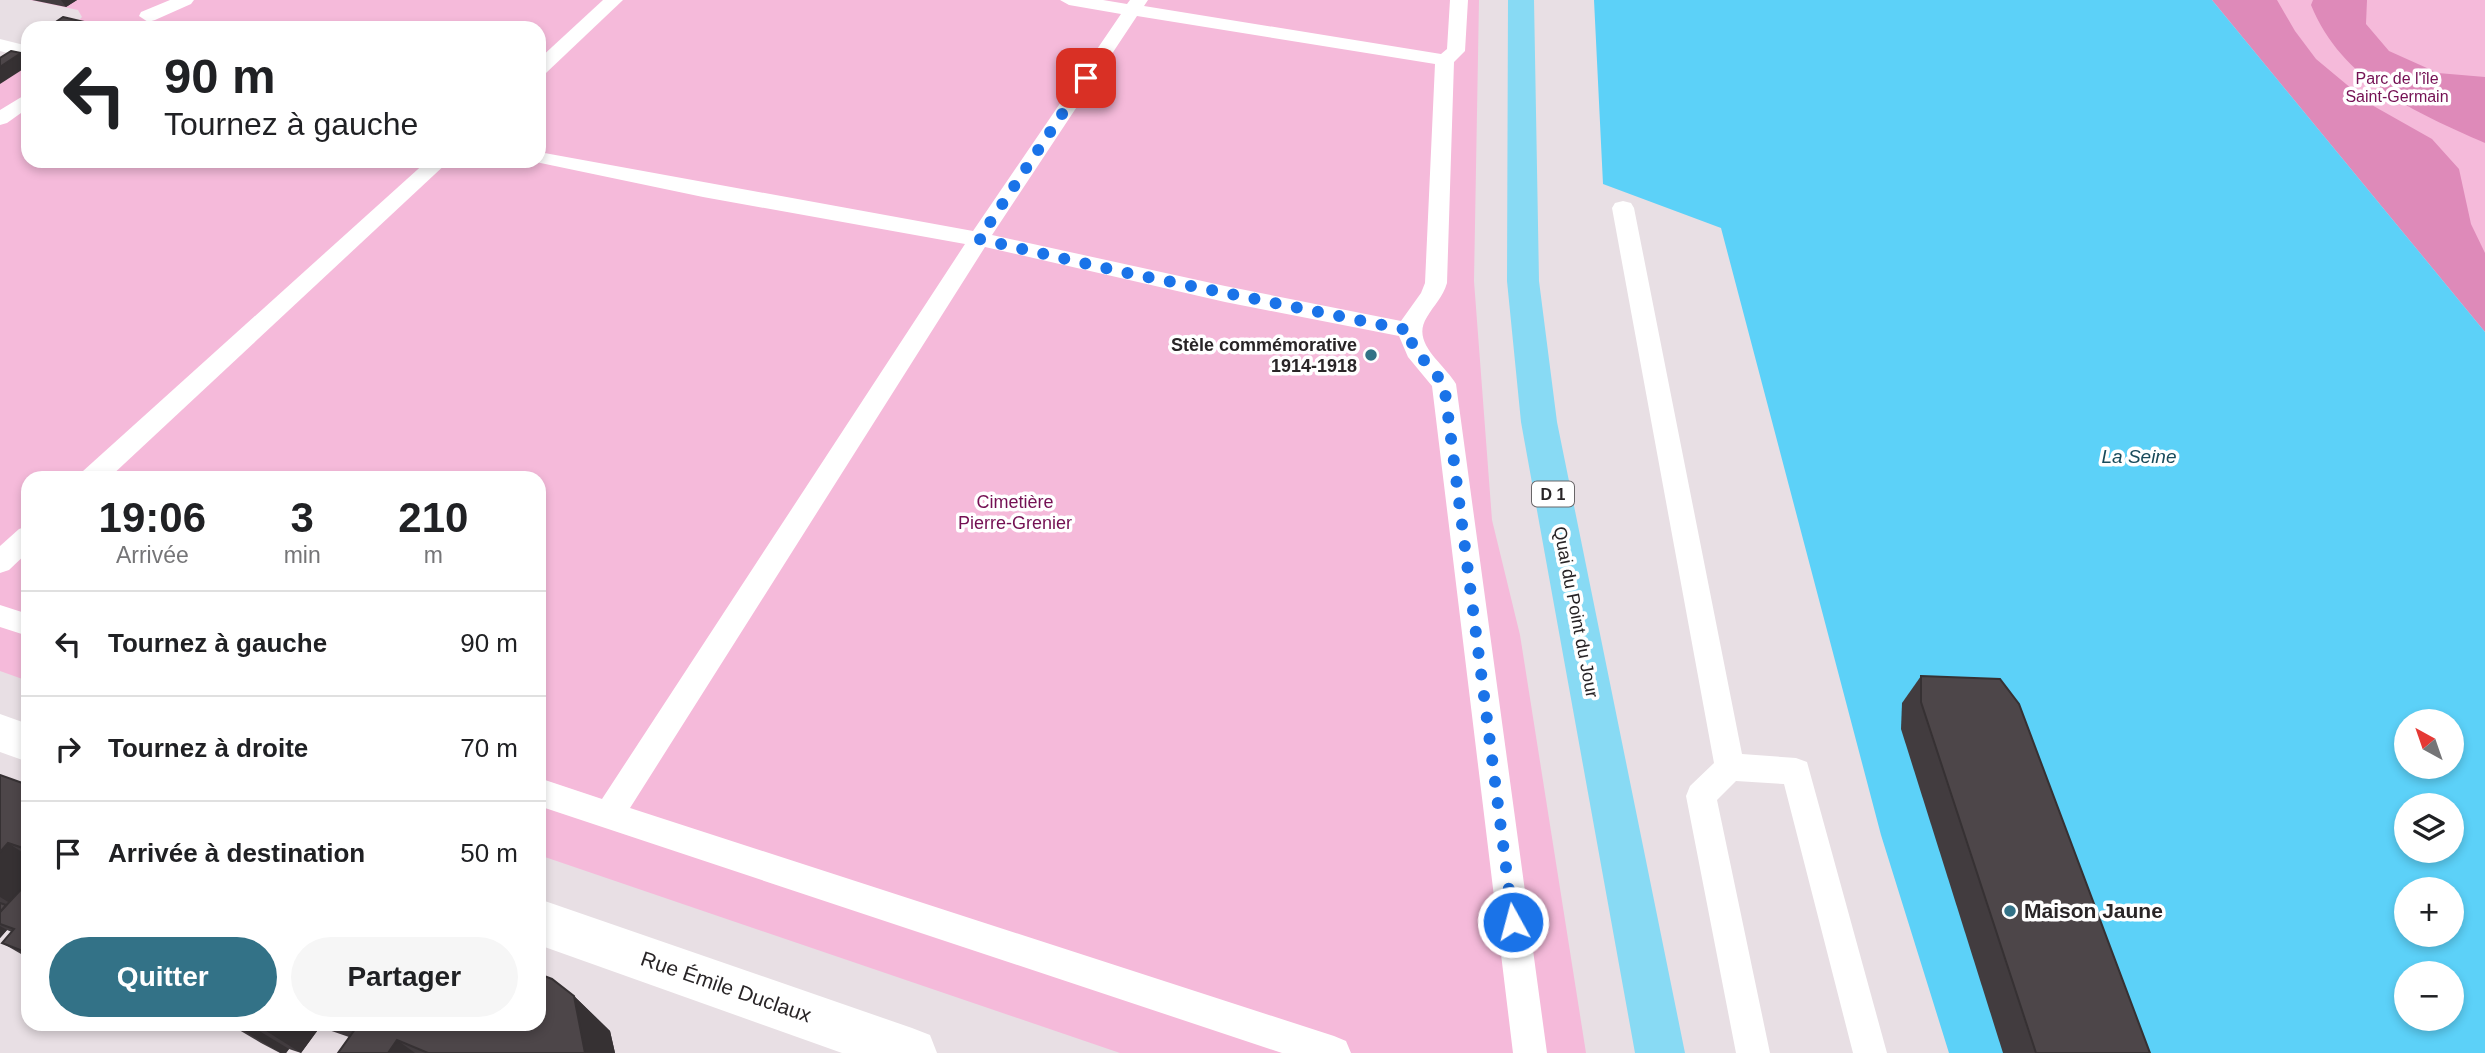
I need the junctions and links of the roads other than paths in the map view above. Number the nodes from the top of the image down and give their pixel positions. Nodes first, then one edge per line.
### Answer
1 (185, 0) edge
2 (614, 0) edge
3 (1069, 0) edge
4 (1459, 0) edge
5 (1521, 0) edge
6 (1135, 5) edge
7 (150, 8) edge
8 (137, 21) edge
9 (0, 45) edge
10 (21, 50) edge
11 (1445, 60) junction
12 (546, 63) edge
13 (21, 104) edge
14 (0, 119) edge
15 (546, 159) edge
16 (431, 168) edge
17 (1623, 208) dead end
18 (979, 239) junction
19 (1412, 331) junction
20 (100, 471) edge
21 (21, 542) edge
22 (0, 562) edge
23 (0, 616) edge
24 (21, 623) edge
25 (0, 733) edge
26 (21, 740) edge
27 (1730, 768) junction
28 (546, 794) edge
29 (609, 814) junction
30 (546, 924) edge
31 (912, 1053) edge
32 (1334, 1053) edge
33 (1530, 1053) edge
34 (1660, 1053) edge
35 (1753, 1053) edge
36 (1870, 1053) edge

1 - 7 lane
2 - 12 lane
3 - 6 lane
4 - 11 lane
5 - 34 main road, Quai du Point du Jour / D 1
6 - 11 lane
6 - 18 lane
7 - 8 lane
9 - 10 lane
11 - 19 lane
13 - 14 lane
15 - 18 lane
16 - 20 lane
17 - 27 lane
18 - 19 lane
18 - 29 lane
19 - 33 lane
21 - 22 lane
23 - 24 lane
25 - 26 street
27 - 35 lane
27 - 36 lane
28 - 29 lane
29 - 32 lane
30 - 31 street, Rue Émile Duclaux

